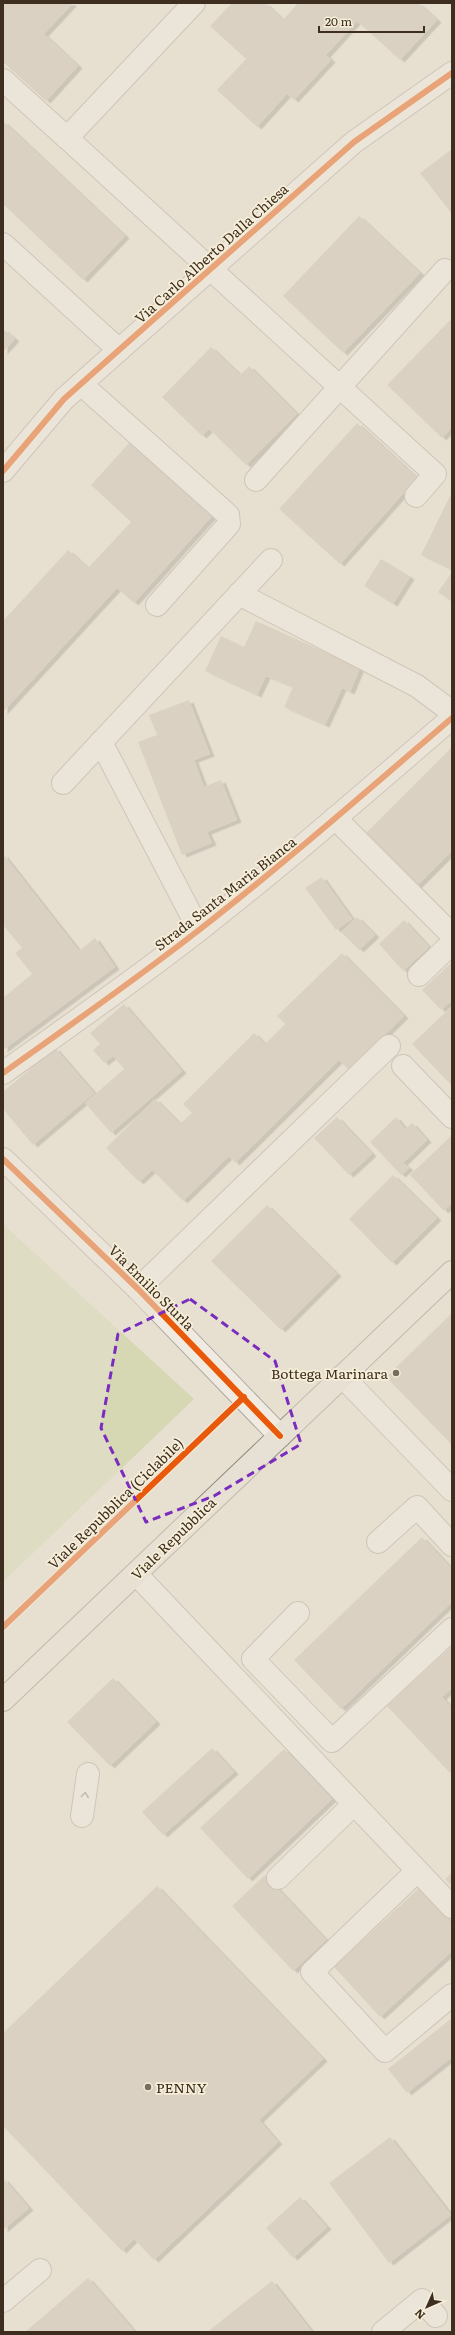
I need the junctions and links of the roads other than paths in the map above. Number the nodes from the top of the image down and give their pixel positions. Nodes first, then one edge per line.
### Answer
1 (194, 3) edge
2 (452, 72) edge
3 (3, 80) edge
4 (67, 138) junction
5 (3, 244) edge
6 (210, 269) junction
7 (446, 270) dead end
8 (119, 350) junction
9 (80, 384) junction
10 (340, 387) junction
11 (3, 471) edge
12 (256, 480) dead end
13 (416, 496) dead end
14 (271, 560) dead end
15 (239, 594) junction
16 (157, 605) dead end
17 (452, 712) edge
18 (452, 718) edge
19 (102, 742) junction
20 (63, 783) dead end
21 (335, 818) junction
22 (199, 930) junction
23 (452, 935) edge
24 (452, 943) edge
25 (419, 975) dead end
26 (388, 1046) dead end
27 (403, 1066) dead end
28 (3, 1073) edge
29 (452, 1117) edge
30 (3, 1159) edge
31 (452, 1272) edge
32 (138, 1289) junction
33 (342, 1376) junction
34 (280, 1436) junction
35 (452, 1490) edge
36 (378, 1542) dead end
37 (452, 1545) edge
38 (136, 1574) junction
39 (298, 1613) dead end
40 (452, 1630) edge
41 (3, 1700) edge
42 (88, 1774) dead end
43 (354, 1804) junction
44 (82, 1816) dead end
45 (418, 1871) junction
46 (278, 1878) dead end
47 (452, 1907) edge
48 (452, 1995) edge
49 (40, 2270) dead end
50 (3, 2301) edge
51 (436, 2316) dead end
52 (383, 2332) edge

1 - 4 street
2 - 6 street, Via Carlo Alberto Dalla Chiesa
3 - 4 street
4 - 6 street
5 - 8 street
6 - 8 street, Via Carlo Alberto Dalla Chiesa
6 - 10 street
7 - 10 street
8 - 9 street, Via Carlo Alberto Dalla Chiesa
9 - 11 street, Via Carlo Alberto Dalla Chiesa
9 - 16 street
10 - 12 street
10 - 13 street
14 - 15 street
15 - 17 street
15 - 19 street
18 - 21 street, Strada Santa Maria Bianca
19 - 20 street
19 - 22 street
21 - 22 street, Strada Santa Maria Bianca
21 - 23 street
22 - 28 street, Strada Santa Maria Bianca
24 - 25 street
26 - 32 street
27 - 29 street
30 - 32 street, Via Emilio Sturla
31 - 33 main road, Viale Repubblica
32 - 34 street, Via Emilio Sturla
33 - 34 main road, Viale Repubblica
33 - 35 street
34 - 38 main road, Viale Repubblica
36 - 37 street
38 - 41 main road, Viale Repubblica
38 - 43 street
39 - 40 street
44 -> 42 street
43 - 45 street
43 - 46 street
45 - 47 street
45 - 48 street
49 - 50 street
51 - 52 street

